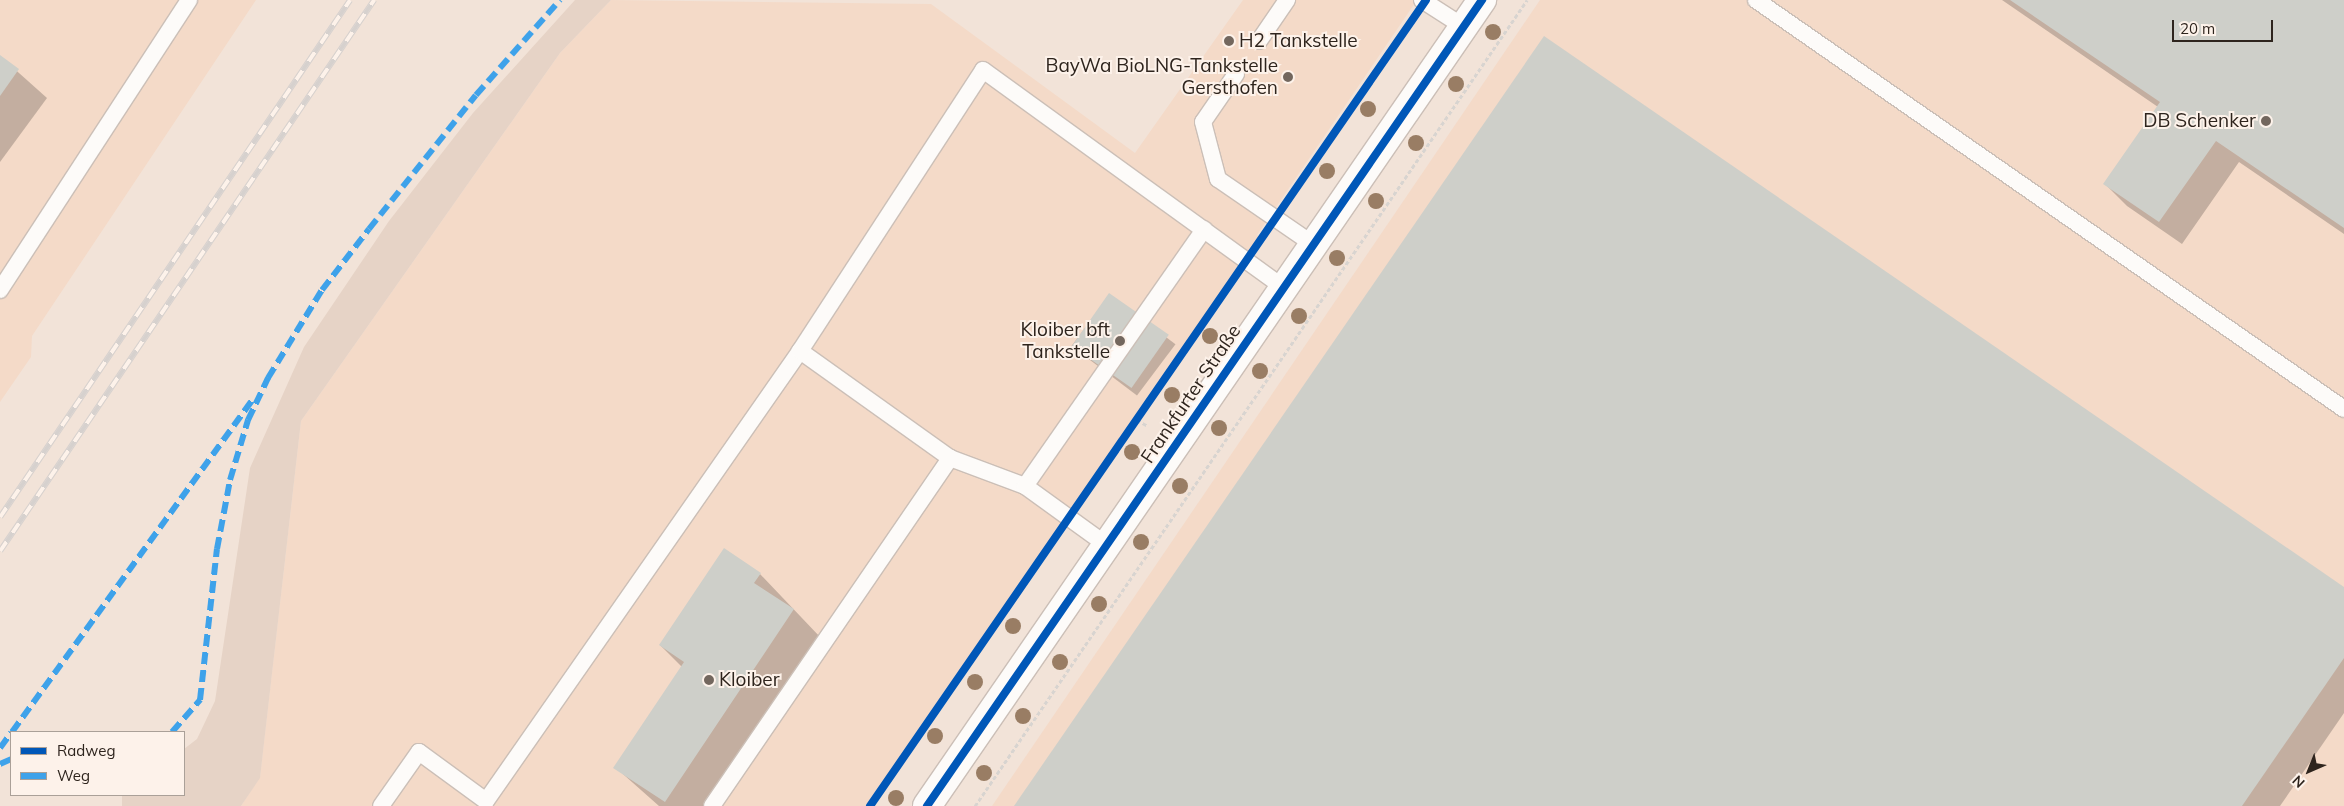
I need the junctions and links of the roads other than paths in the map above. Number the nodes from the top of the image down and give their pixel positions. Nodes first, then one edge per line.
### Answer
1 (189, 0) edge
2 (1287, 0) edge
3 (1422, 0) edge
4 (1482, 0) edge
5 (1756, 0) edge
6 (1464, 27) junction
7 (1260, 41) dead end
8 (1236, 74) dead end
9 (1204, 229) junction
10 (1314, 245) junction
11 (1284, 288) junction
12 (0, 290) edge
13 (800, 351) junction
14 (2344, 409) edge
15 (950, 458) junction
16 (1025, 486) junction
17 (1108, 546) junction
18 (490, 804) edge
19 (382, 806) edge
20 (712, 806) edge
21 (926, 806) edge

1 - 12 lane
2 - 7 lane
3 - 6 lane
4 - 6 street, Frankfurter Straße
5 - 14 lane
6 - 10 street, Frankfurter Straße
8 - 10 lane
9 - 11 lane
9 - 13 lane
9 - 16 lane
10 - 11 street, Frankfurter Straße
11 - 17 street, Frankfurter Straße
13 - 15 lane
13 - 18 lane
15 - 16 lane
15 - 20 lane
16 - 17 lane
17 - 21 street, Frankfurter Straße
18 - 19 lane

